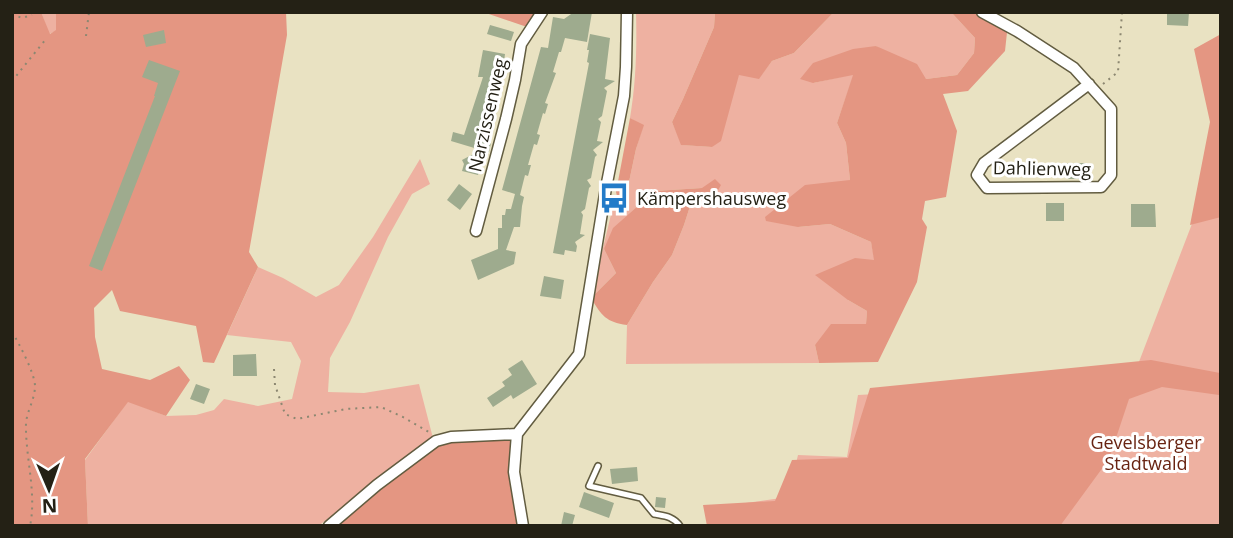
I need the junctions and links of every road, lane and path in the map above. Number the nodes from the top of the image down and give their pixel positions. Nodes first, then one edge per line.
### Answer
1 (89, 12) edge
2 (542, 12) edge
3 (627, 12) edge
4 (982, 12) edge
5 (1122, 12) edge
6 (12, 14) edge
7 (32, 15) dead end
8 (86, 36) dead end
9 (46, 40) dead end
10 (12, 81) edge
11 (1092, 87) junction
12 (476, 231) dead end
13 (12, 332) edge
14 (274, 369) dead end
15 (517, 434) junction
16 (442, 439) junction
17 (598, 466) dead end
18 (30, 526) edge
19 (329, 526) edge
20 (523, 526) edge
21 (680, 526) edge

1 - 8 path
2 - 12 street, Narzissenweg
3 - 15 street
4 - 11 street, Dahlienweg
5 - 11 path
6 - 7 path
9 - 10 path
11 - 11 street, Dahlienweg
13 - 18 path
14 - 16 path
15 - 16 street
15 - 20 street
16 - 19 street
17 - 21 lane

